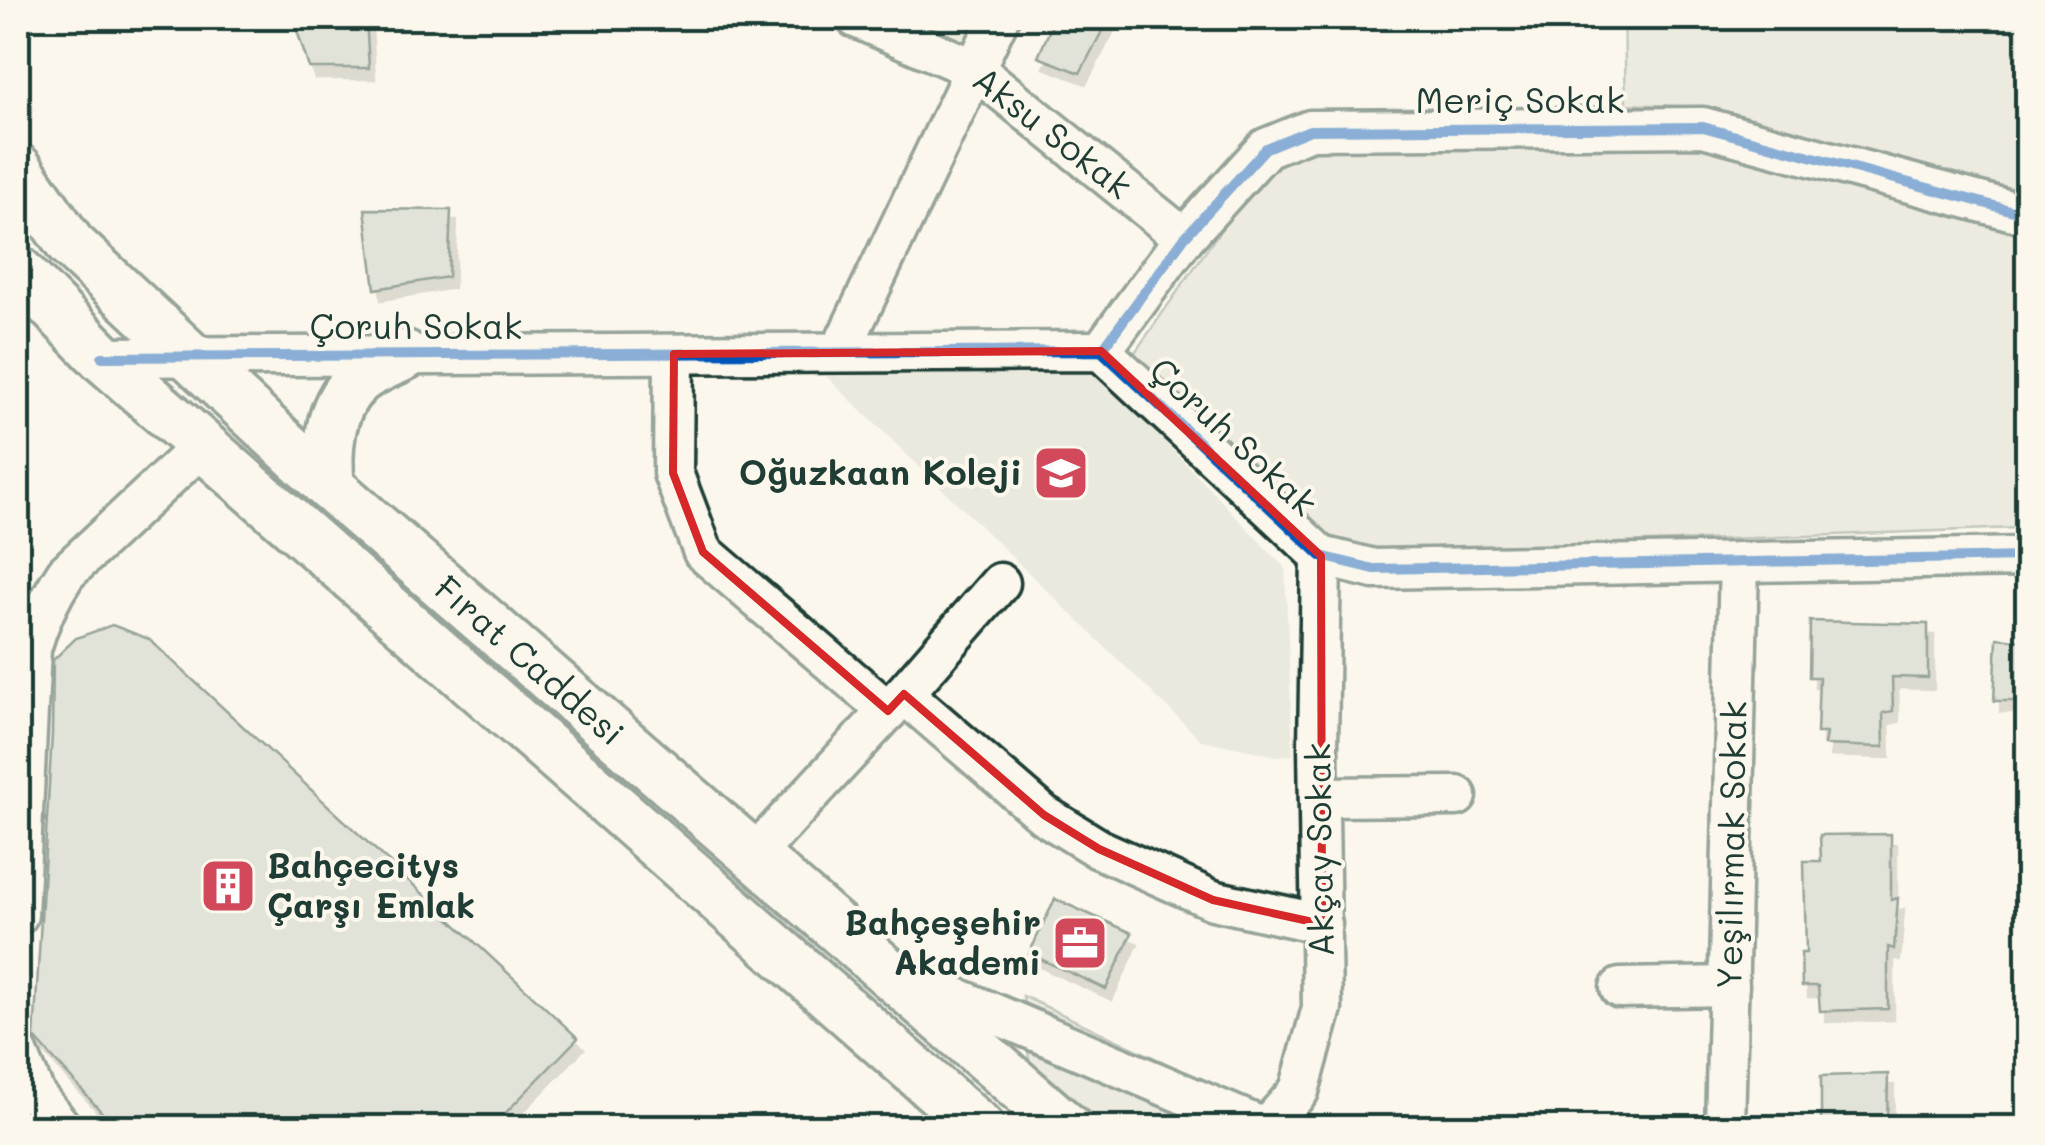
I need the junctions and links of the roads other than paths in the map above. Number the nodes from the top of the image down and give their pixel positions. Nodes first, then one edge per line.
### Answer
1 (856, 18) edge
2 (999, 18) edge
3 (976, 70) junction
4 (18, 170) edge
5 (2028, 215) edge
6 (1184, 238) junction
7 (18, 271) edge
8 (1101, 351) junction
9 (840, 352) junction
10 (674, 354) junction
11 (405, 355) junction
12 (190, 356) junction
13 (102, 357) junction
14 (203, 445) junction
15 (330, 487) junction
16 (1321, 556) junction
17 (2028, 556) edge
18 (1739, 562) junction
19 (1000, 583) dead end
20 (896, 702) junction
21 (1457, 796) dead end
22 (1319, 797) junction
23 (753, 856) junction
24 (18, 915) edge
25 (1322, 924) junction
26 (884, 967) junction
27 (1728, 986) junction
28 (1620, 988) dead end
29 (18, 1052) edge
30 (62, 1128) edge
31 (980, 1128) edge
32 (1067, 1128) edge
33 (1265, 1128) edge
34 (1725, 1128) edge

1 - 3 street, Aksu Sokak
2 - 3 street
3 - 6 street, Aksu Sokak
3 - 9 street
4 - 12 main road, Fırat Caddesi
5 - 6 street, Meriç Sokak
6 - 8 street, Meriç Sokak
7 - 13 main road, Fırat Caddesi
8 - 9 street, Çoruh Sokak
8 - 16 street, Çoruh Sokak
9 - 10 street, Çoruh Sokak
10 - 11 street, Çoruh Sokak
10 - 20 street
11 - 12 street, Çoruh Sokak
11 - 15 main road
12 - 13 street, Çoruh Sokak
12 - 15 main road, Fırat Caddesi
13 - 14 main road, Fırat Caddesi
14 - 24 street
14 - 31 main road, Fırat Caddesi
15 - 23 main road, Fırat Caddesi
16 - 18 street, Çoruh Sokak
16 - 22 street, Akçay Sokak
17 - 18 street, Çoruh Sokak
18 - 27 street, Yeşilırmak Sokak
19 - 20 street
20 - 23 street
20 - 25 street
21 - 22 street
22 - 25 street, Akçay Sokak
23 - 26 main road, Fırat Caddesi
25 - 33 street, Akçay Sokak
26 - 32 main road, Fırat Caddesi
26 - 33 street
27 - 28 street
27 - 34 street, Yeşilırmak Sokak
29 - 30 street

